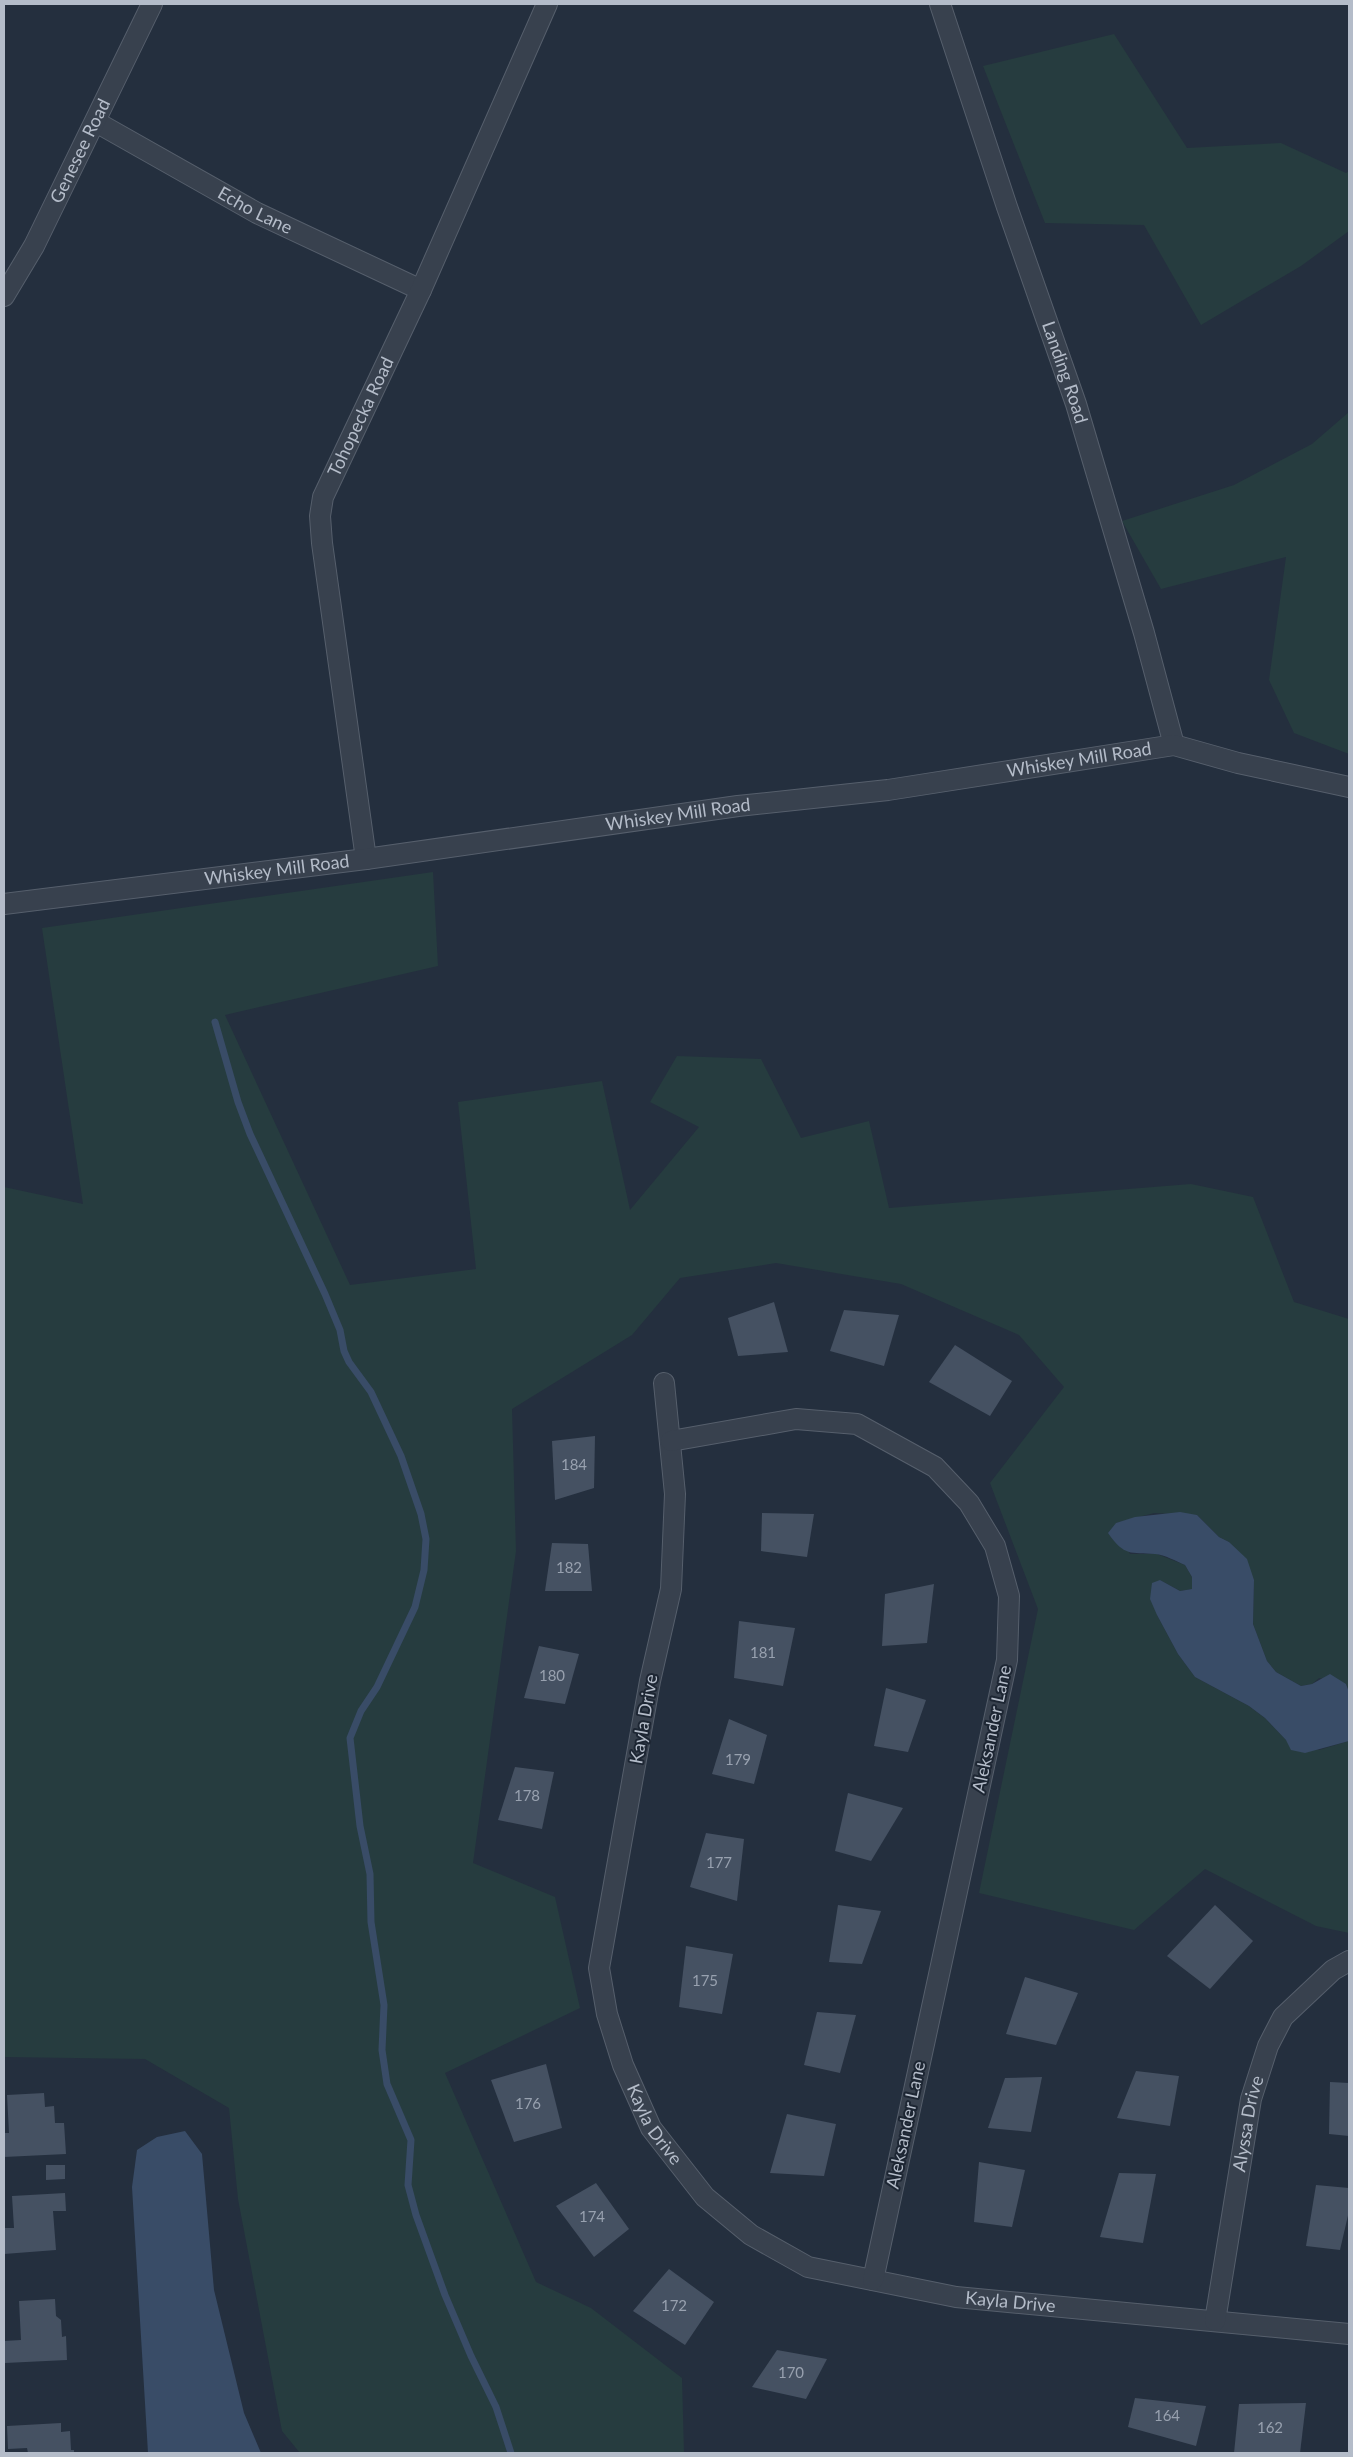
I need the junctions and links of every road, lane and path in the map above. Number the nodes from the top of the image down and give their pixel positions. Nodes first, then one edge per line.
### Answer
1 (152, 4) edge
2 (547, 4) edge
3 (940, 4) edge
4 (96, 122) junction
5 (421, 290) junction
6 (4, 296) edge
7 (1174, 745) junction
8 (1349, 787) edge
9 (366, 859) junction
10 (4, 904) edge
11 (664, 1383) dead end
12 (671, 1441) junction
13 (1349, 1961) edge
14 (873, 2280) junction
15 (1215, 2321) junction
16 (1349, 2334) edge

1 - 4 street, Genesee Road
2 - 5 street, Tohopecka Road
3 - 7 street, Landing Road
4 - 5 street, Echo Lane
4 - 6 street, Genesee Road
5 - 9 street, Tohopecka Road
7 - 8 street, Whiskey Mill Road
7 - 9 street, Whiskey Mill Road
9 - 10 street, Whiskey Mill Road
11 - 12 street, Kayla Drive
12 - 14 street, Kayla Drive
12 - 14 street, Aleksander Lane
13 - 15 street, Alyssa Drive
14 - 15 street, Kayla Drive
15 - 16 street, Kayla Drive

